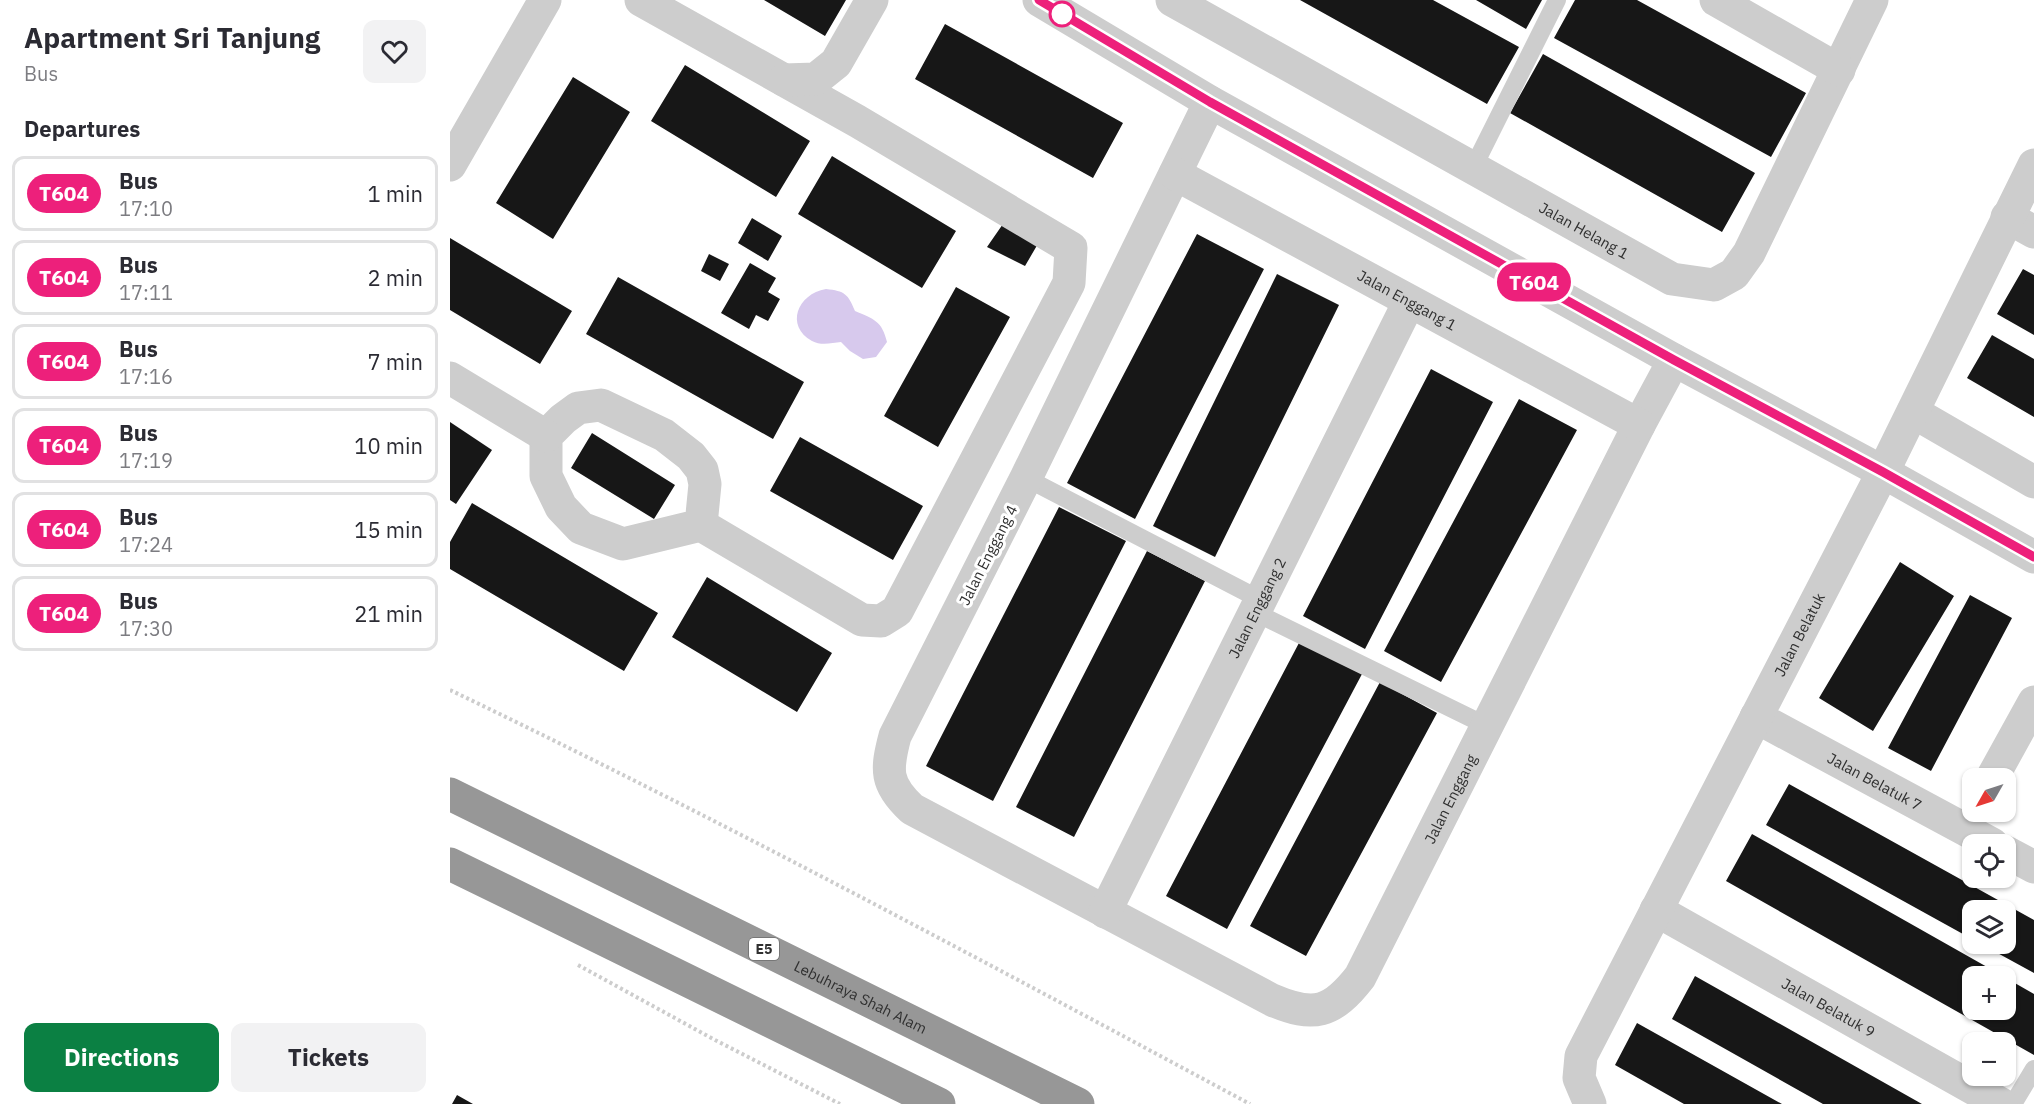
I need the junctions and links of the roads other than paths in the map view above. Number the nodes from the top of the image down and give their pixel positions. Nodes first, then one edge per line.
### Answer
1 (545, 0) edge
2 (641, 0) edge
3 (872, 0) edge
4 (1039, 0) edge
5 (1172, 0) edge
6 (1557, 0) edge
7 (1716, 0) edge
8 (1872, 0) edge
9 (836, 63) junction
10 (1839, 70) junction
11 (783, 80) junction
12 (1210, 102) junction
13 (857, 121) junction
14 (450, 165) edge
15 (2034, 165) edge
16 (1473, 168) junction
17 (1175, 174) junction
18 (2021, 224) edge
19 (1409, 302) junction
20 (1674, 360) junction
21 (450, 378) edge
22 (1913, 412) junction
23 (1639, 425) junction
24 (546, 436) junction
25 (1883, 472) junction
26 (1026, 478) junction
27 (2034, 482) edge
28 (701, 525) junction
29 (2034, 557) edge
30 (1258, 606) junction
31 (2034, 702) edge
32 (1756, 717) junction
33 (1487, 726) junction
34 (1998, 768) edge
35 (450, 794) edge
36 (1977, 828) edge
37 (2016, 857) edge
38 (450, 864) edge
39 (2034, 867) edge
40 (1656, 910) junction
41 (1105, 912) junction
42 (2034, 1069) edge
43 (1999, 1103) edge
44 (939, 1104) edge
45 (1078, 1104) edge
46 (1590, 1104) edge

1 - 14 street
2 - 11 street
3 - 9 street
4 - 12 street
5 - 16 street, Jalan Helang 1
6 - 16 lane
7 - 10 street
8 - 10 street, Jalan Helang 1
9 - 11 street
9 - 13 street
10 - 16 street, Jalan Helang 1
11 - 13 street
12 - 17 street, Jalan Enggang 4
12 - 20 street
13 - 28 street
15 - 18 street, Jalan Belatuk
17 - 19 street, Jalan Enggang 1
17 - 26 street, Jalan Enggang 4
18 - 22 street, Jalan Belatuk
19 - 23 street, Jalan Enggang 1
19 - 30 street, Jalan Enggang 2
20 - 23 street, Jalan Enggang
20 - 25 street
21 - 24 street
22 - 25 street, Jalan Belatuk
22 - 27 street
23 - 33 street, Jalan Enggang
24 - 28 street
24 - 28 street
25 - 29 street
25 - 32 street, Jalan Belatuk
26 - 30 lane
26 - 41 street, Jalan Enggang 4
30 - 33 lane
30 - 41 street, Jalan Enggang 2
31 - 34 street
32 - 36 street, Jalan Belatuk 7
32 - 40 street, Jalan Belatuk
33 - 41 street, Jalan Enggang
35 - 45 highway, Lebuhraya Shah Alam / E5
37 - 39 street
38 - 44 highway
40 - 43 street, Jalan Belatuk 9
40 - 46 street, Jalan Belatuk
42 - 43 lane

